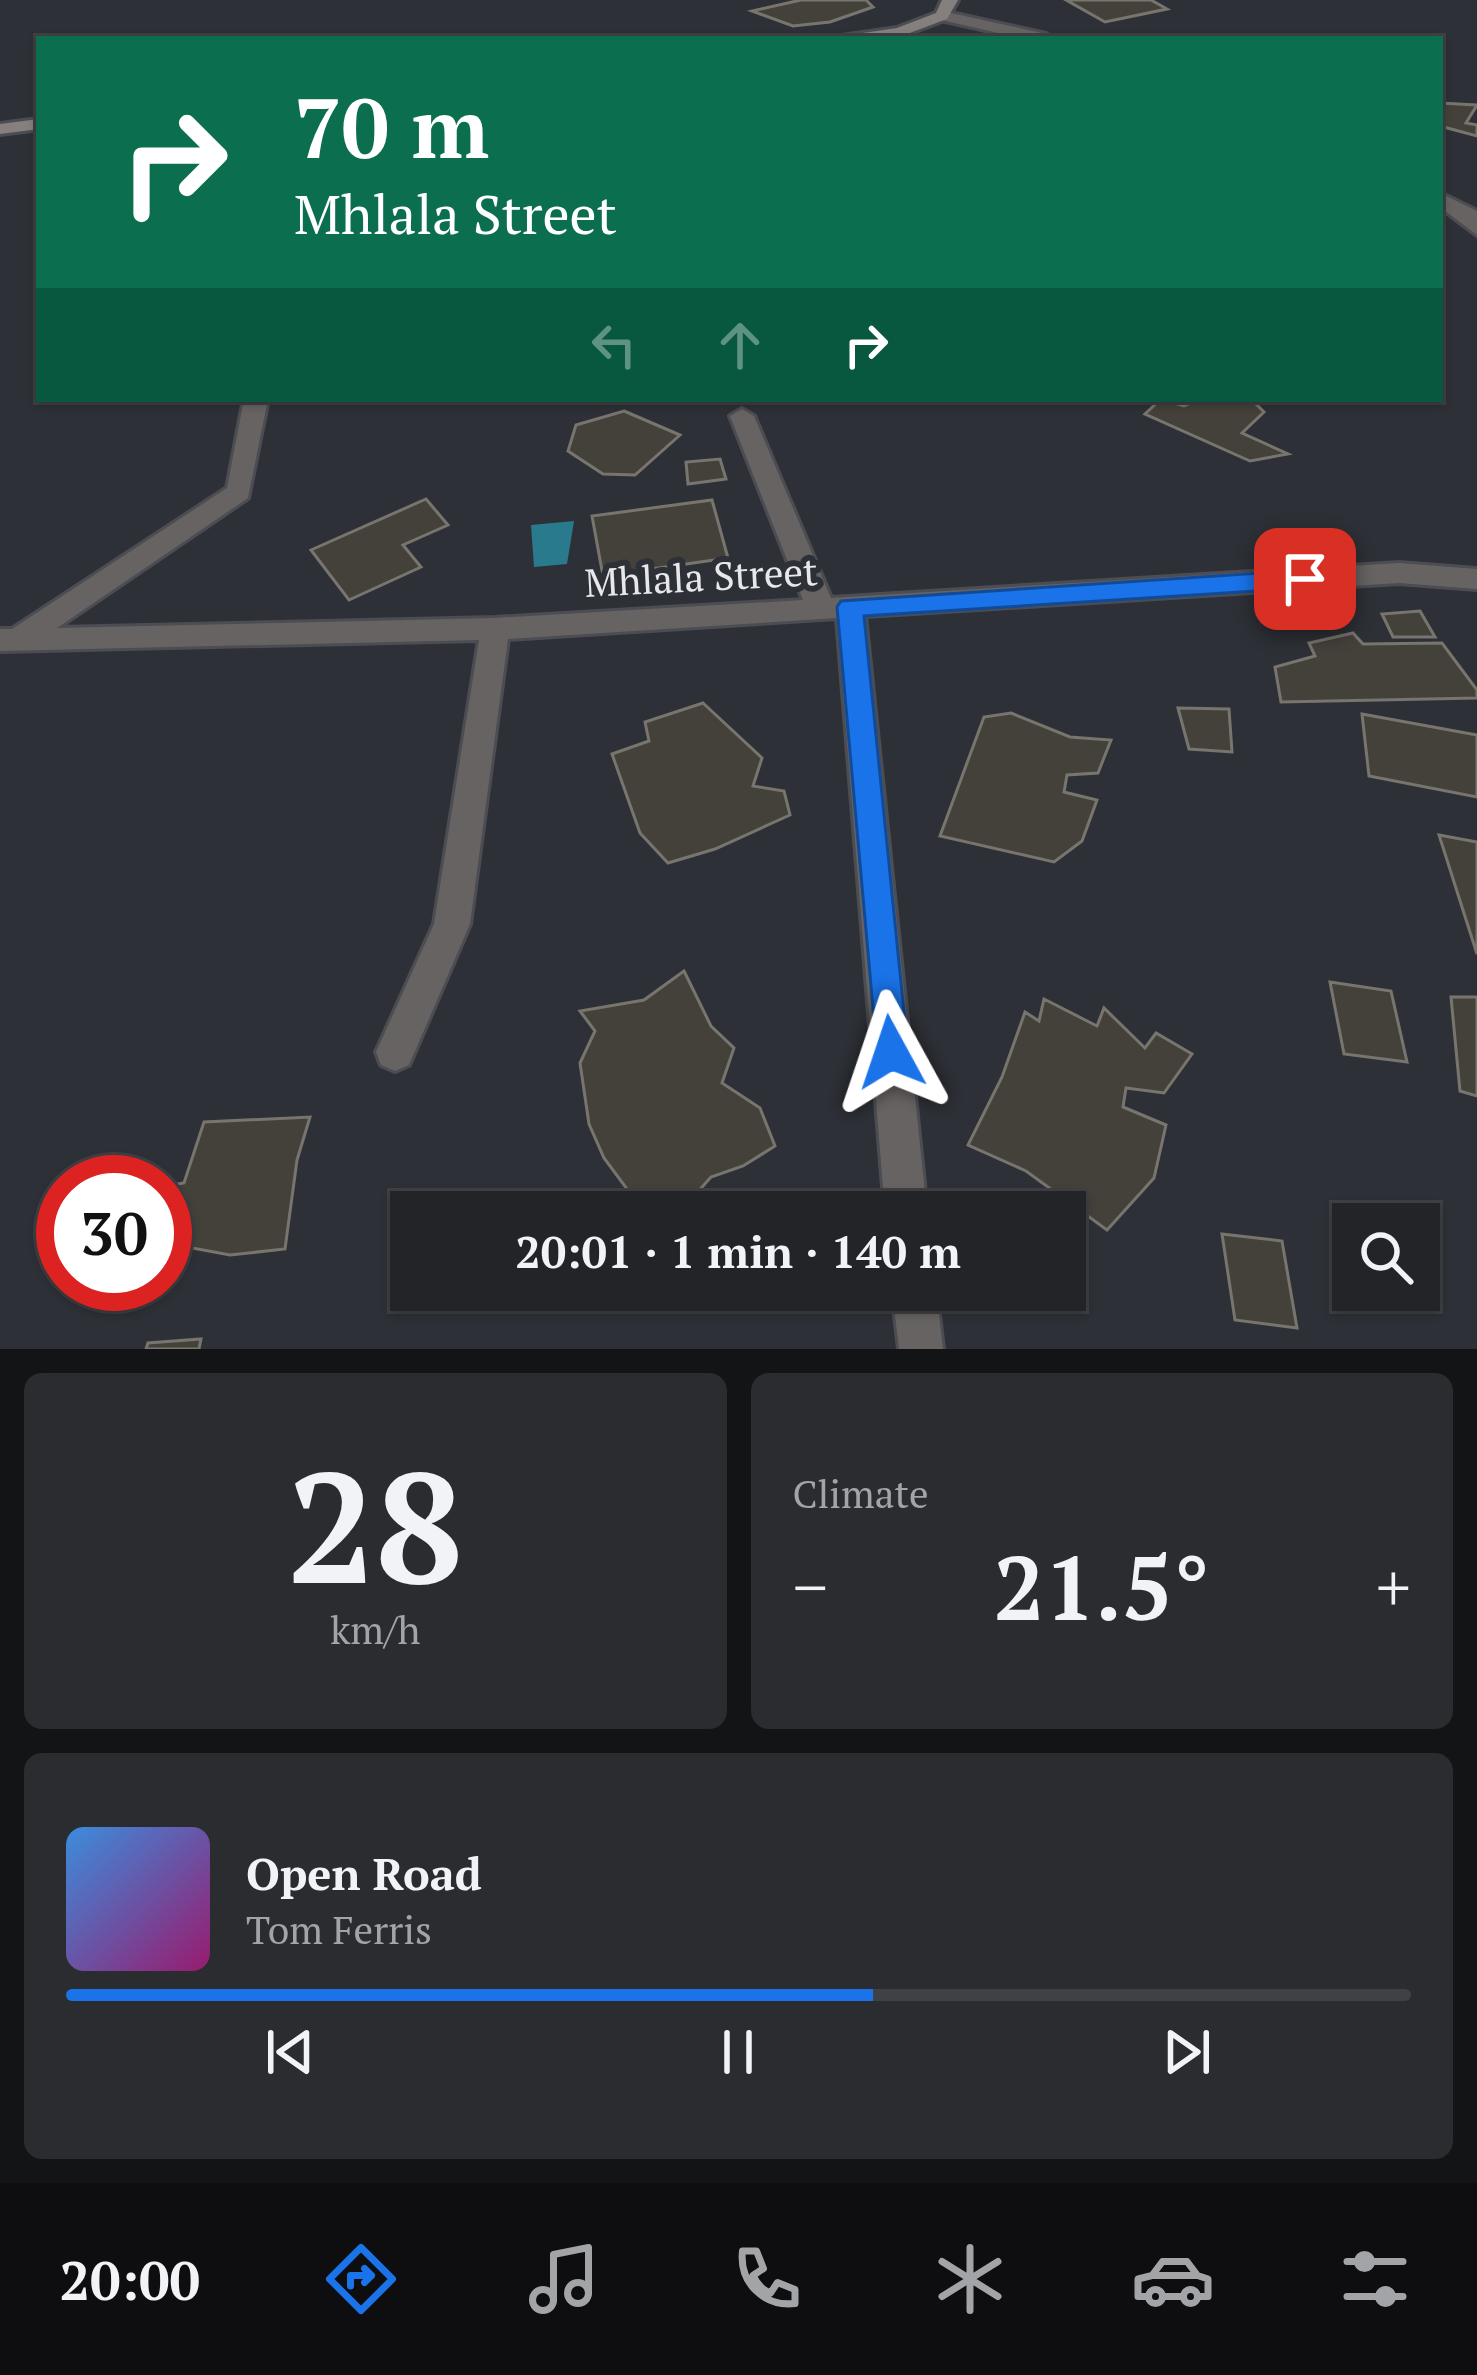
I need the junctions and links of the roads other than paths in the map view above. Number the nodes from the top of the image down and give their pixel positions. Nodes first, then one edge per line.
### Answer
1 (946, 8) edge
2 (859, 36) edge
3 (1036, 36) edge
4 (36, 124) edge
5 (0, 128) edge
6 (1443, 201) edge
7 (1477, 229) edge
8 (255, 402) edge
9 (742, 416) dead end
10 (1477, 579) edge
11 (835, 608) junction
12 (495, 629) junction
13 (10, 639) edge
14 (395, 1052) dead end
15 (904, 1191) edge
16 (916, 1311) edge
17 (921, 1349) edge

1 - 2 street
1 - 3 street
4 - 5 street
6 - 7 street
8 - 13 street
9 - 11 street
10 - 11 street, Mhlala Street
11 - 12 street, Mhlala Street
11 - 15 street
12 - 13 street, Mhlala Street
12 - 14 street
16 - 17 street

